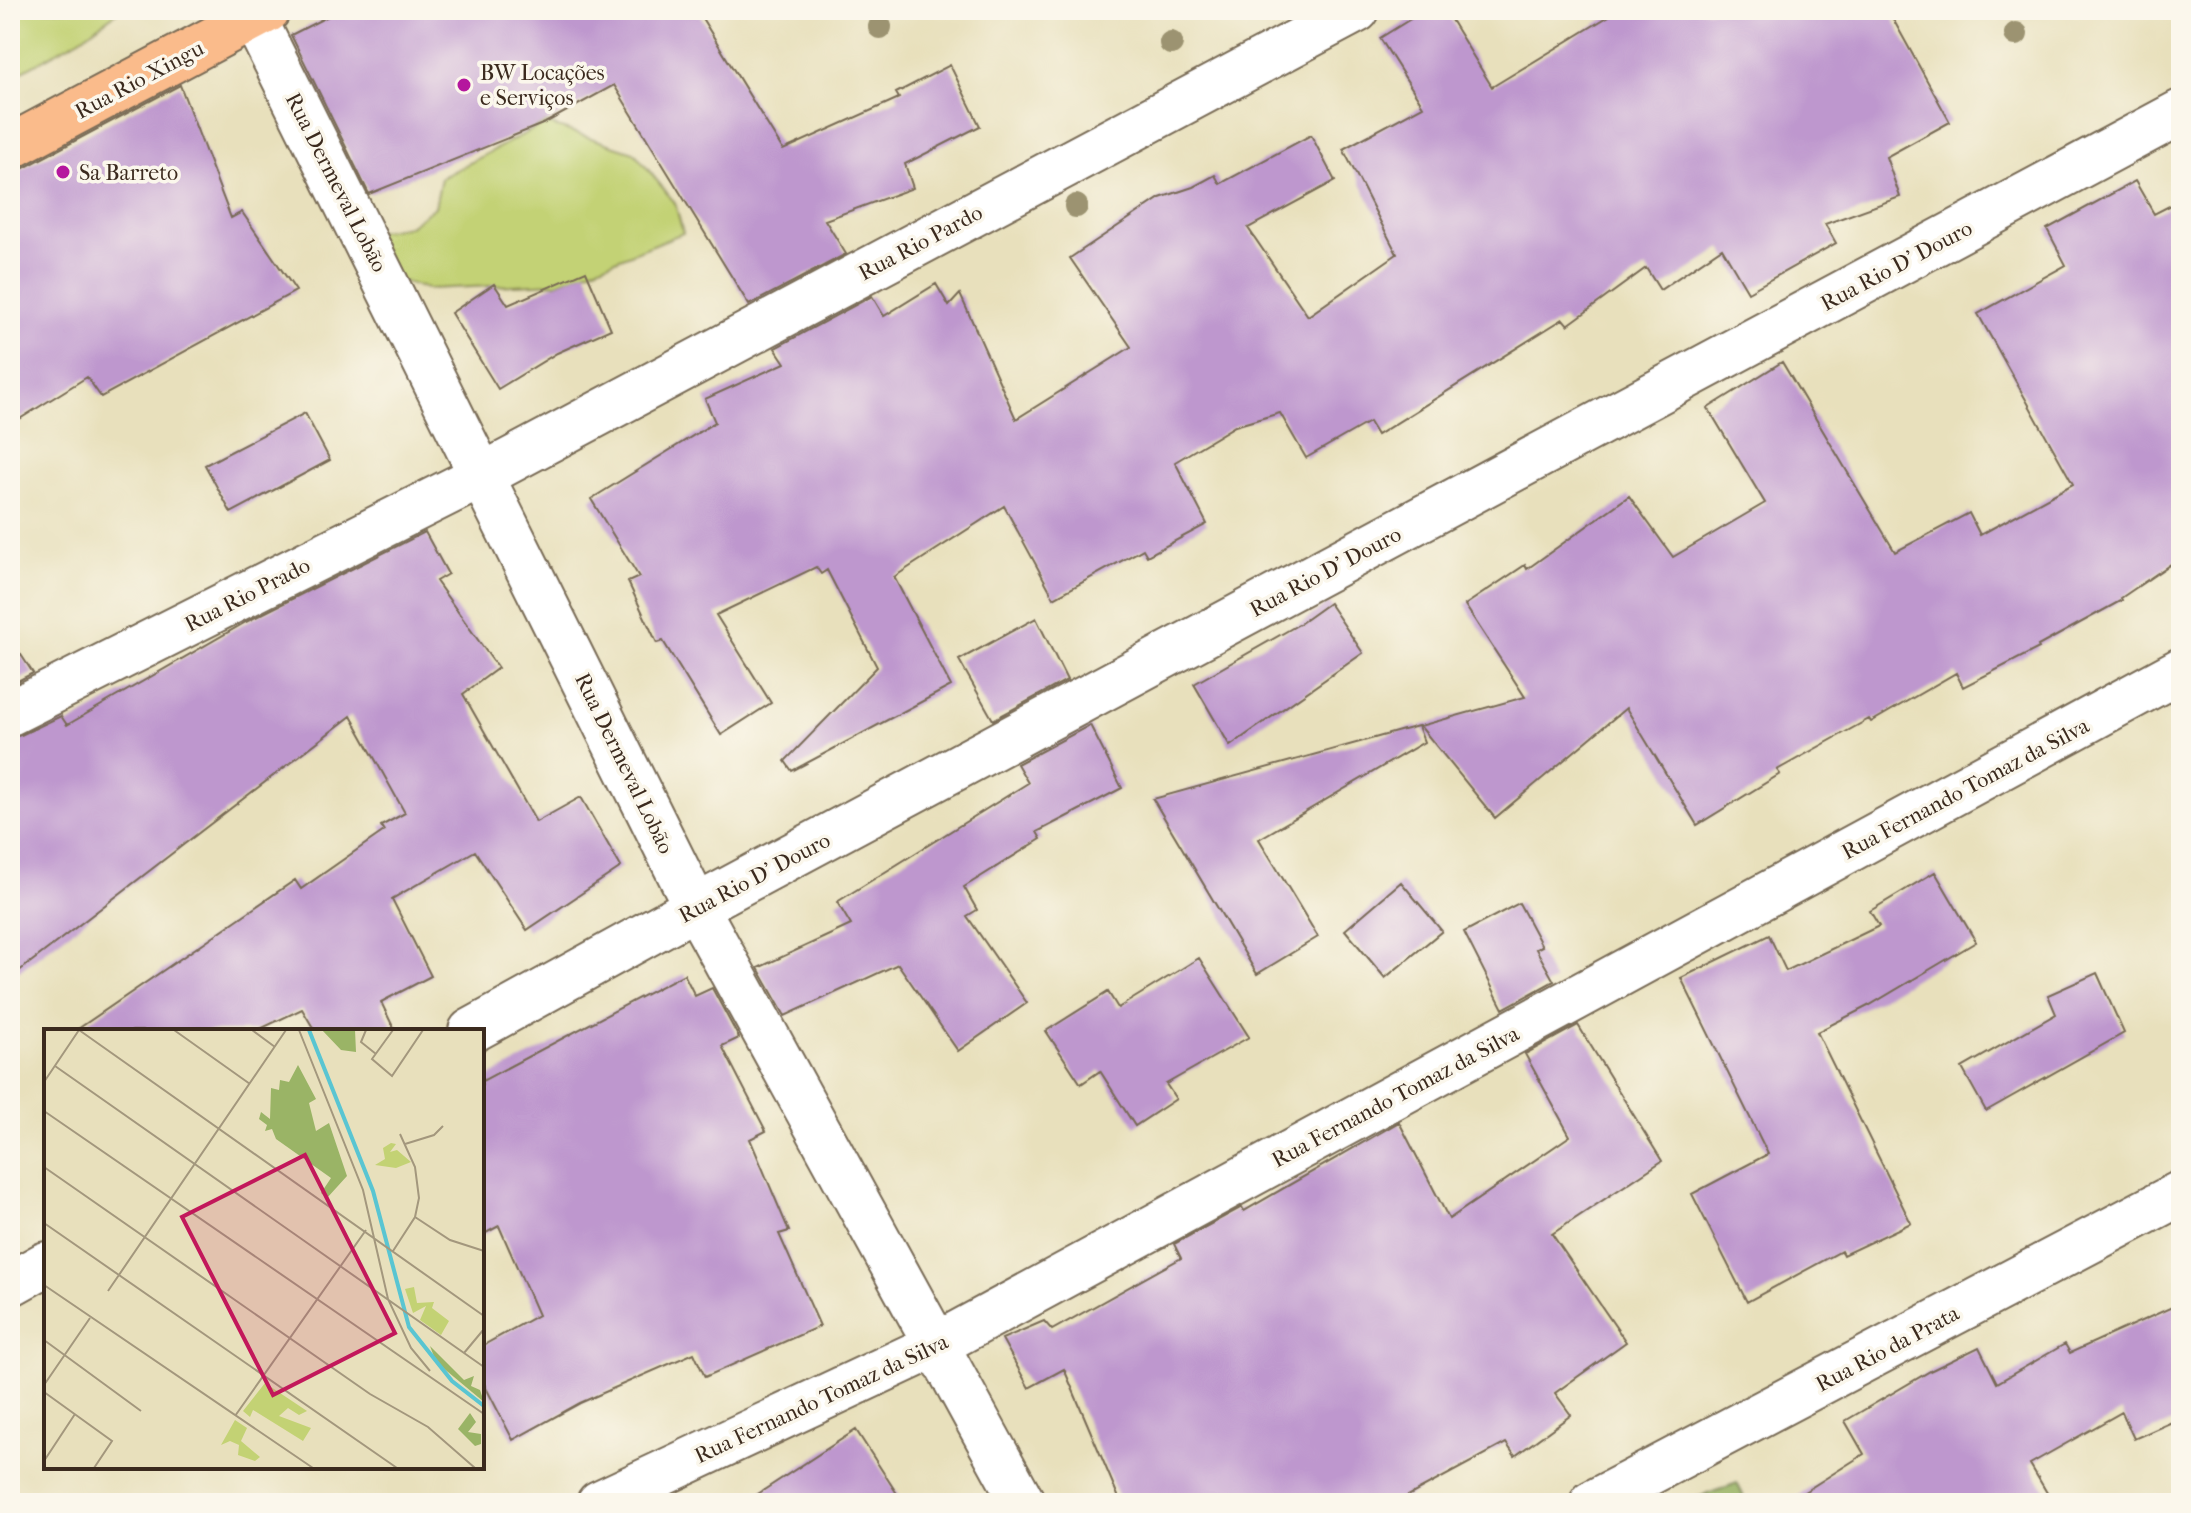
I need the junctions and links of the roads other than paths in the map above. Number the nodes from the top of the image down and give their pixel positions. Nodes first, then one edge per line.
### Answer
1 (1357, 10) edge
2 (258, 12) edge
3 (2181, 112) edge
4 (10, 147) edge
5 (483, 475) junction
6 (2181, 670) edge
7 (10, 713) edge
8 (696, 907) junction
9 (475, 1029) edge
10 (2181, 1193) edge
11 (44, 1265) edge
12 (10, 1284) edge
13 (936, 1345) junction
14 (599, 1503) edge
15 (1023, 1503) edge
16 (1592, 1503) edge

1 - 5 street, Rua Rio Pardo
2 - 4 main road, Rua Rio Xingu
2 - 5 street, Rua Dermeval Lobão
3 - 8 street, Rua Rio D' Douro
5 - 7 street, Rua Rio Prado
5 - 8 street, Rua Dermeval Lobão
6 - 13 street, Rua Fernando Tomaz da Silva
8 - 9 street, Rua Rio D' Douro
8 - 13 street, Rua Dermeval Lobão
10 - 16 street, Rua Rio da Prata
11 - 12 street
13 - 14 street, Rua Fernando Tomaz da Silva
13 - 15 street, Rua Dermeval Lobão

